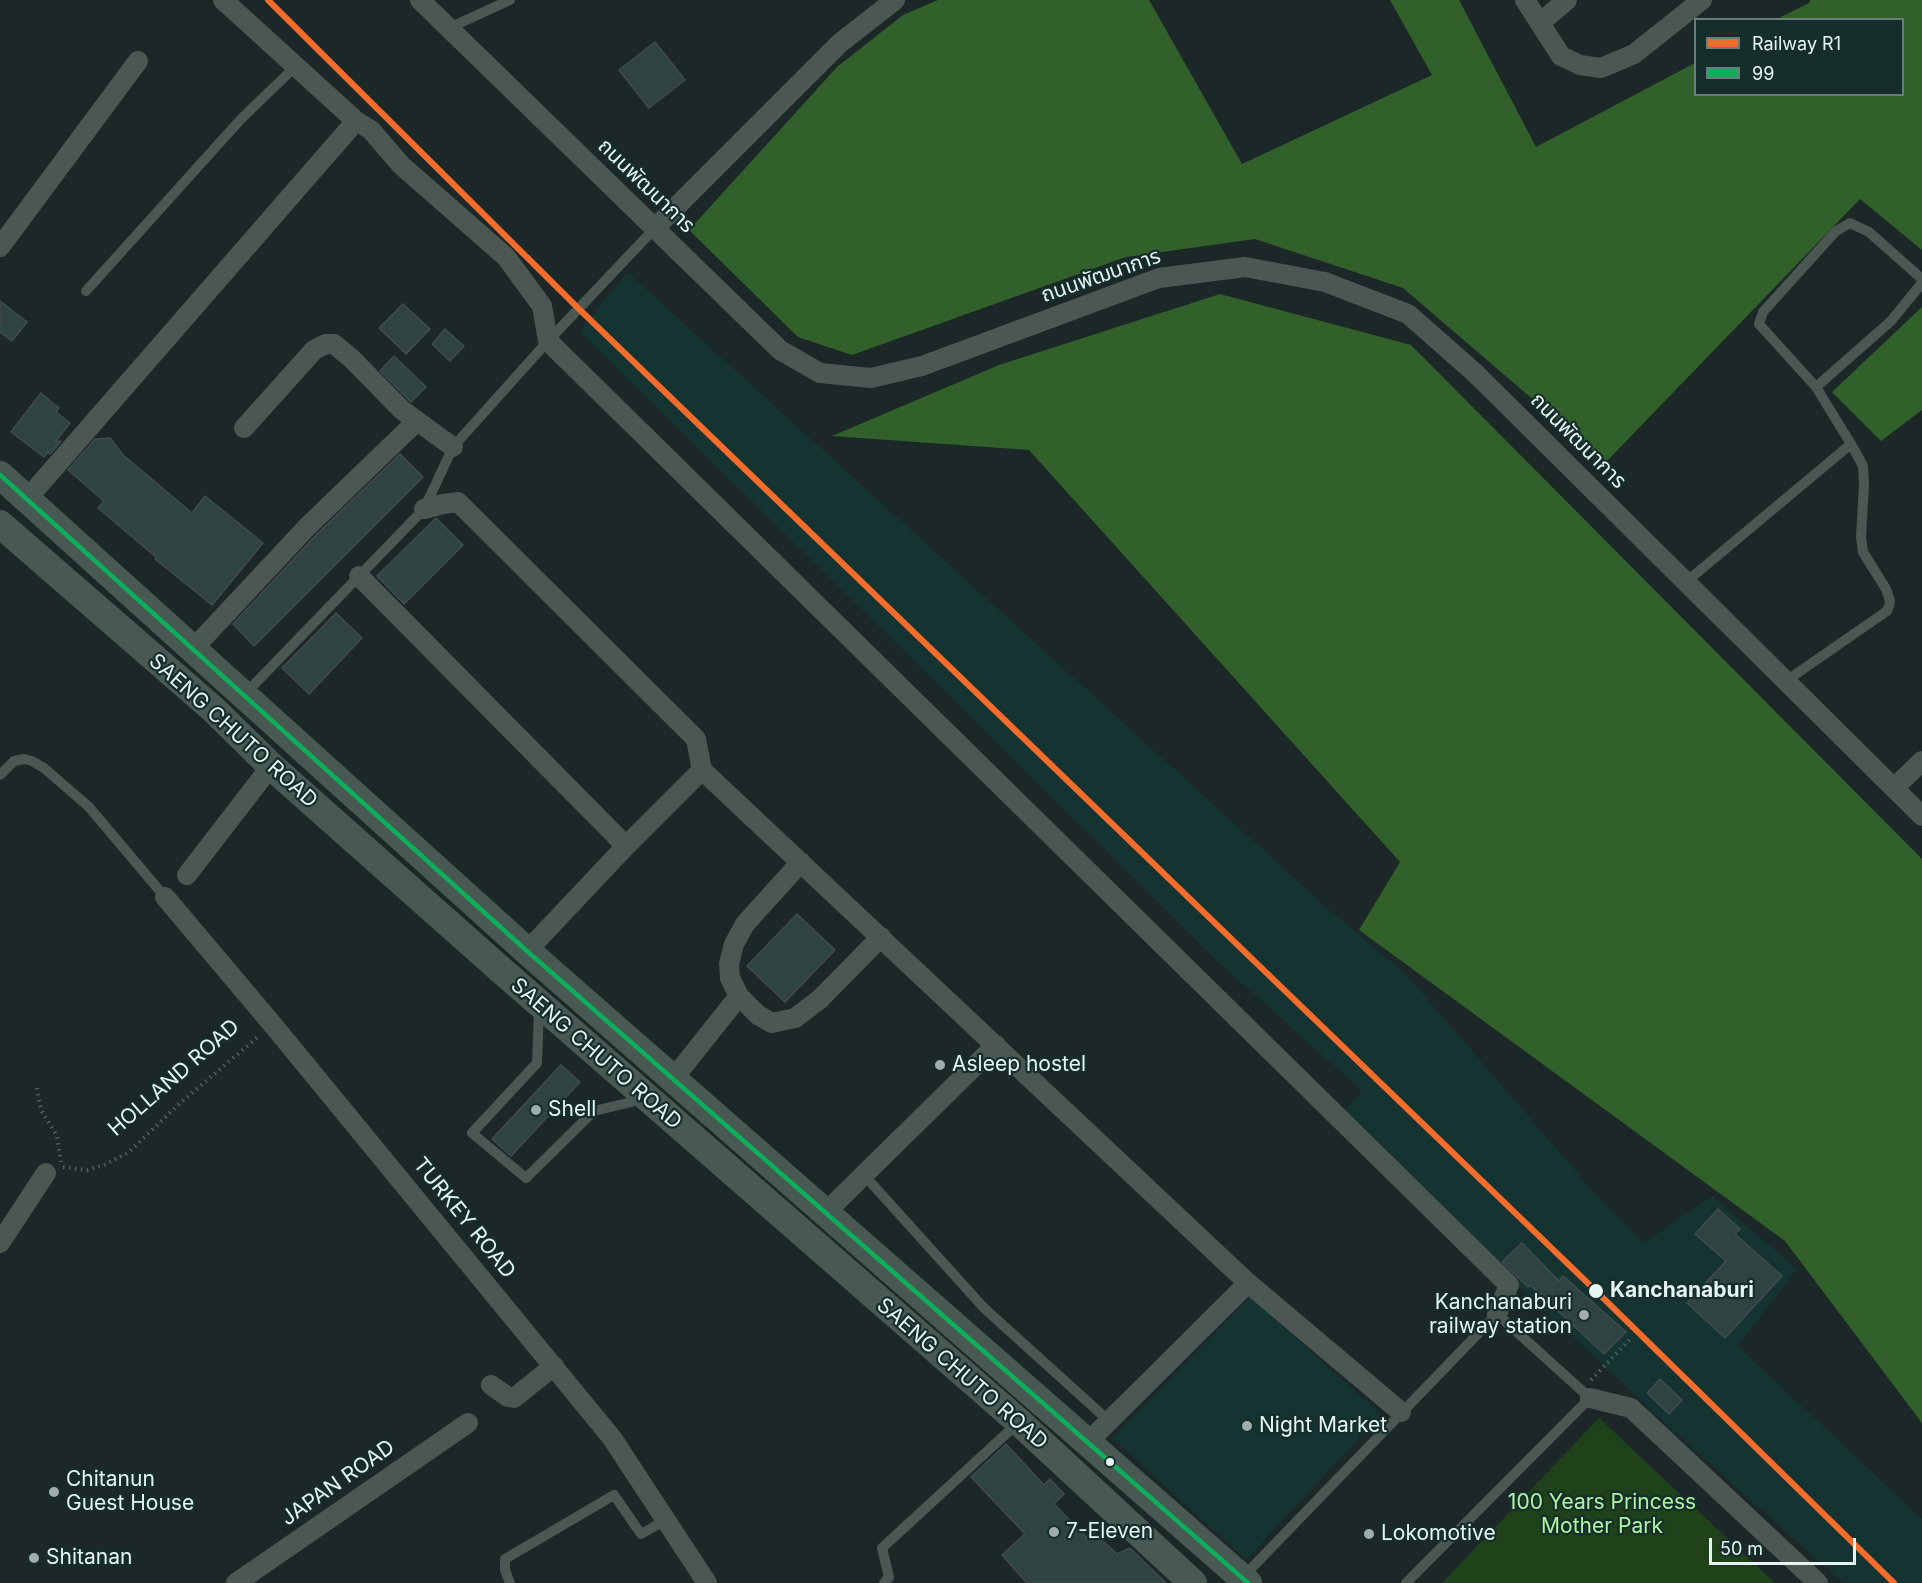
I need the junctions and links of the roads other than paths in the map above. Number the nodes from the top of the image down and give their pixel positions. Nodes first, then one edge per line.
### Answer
1 (223, 0) edge
2 (420, 0) edge
3 (510, 0) edge
4 (895, 0) edge
5 (1525, 0) edge
6 (1567, 0) edge
7 (1702, 0) edge
8 (1541, 22) junction
9 (449, 28) junction
10 (138, 61) dead end
11 (297, 65) junction
12 (356, 121) junction
13 (655, 228) junction
14 (0, 247) edge
15 (1922, 281) edge
16 (86, 291) dead end
17 (548, 341) junction
18 (1816, 387) junction
19 (417, 421) junction
20 (244, 428) dead end
21 (1851, 444) junction
22 (453, 447) junction
23 (0, 475) edge
24 (27, 499) junction
25 (424, 509) junction
26 (0, 524) edge
27 (359, 576) junction
28 (115, 579) junction
29 (1686, 582) junction
30 (92, 605) junction
31 (193, 650) junction
32 (1786, 681) junction
33 (243, 696) junction
34 (1922, 760) edge
35 (271, 766) junction
36 (702, 770) junction
37 (0, 775) edge
38 (1894, 788) junction
39 (1922, 816) edge
40 (626, 846) junction
41 (801, 862) junction
42 (187, 875) dead end
43 (165, 897) joint
44 (880, 937) junction
45 (527, 951) junction
46 (501, 970) junction
47 (739, 996) junction
48 (539, 1004) junction
49 (996, 1045) junction
50 (673, 1079) junction
51 (647, 1098) junction
52 (761, 1155) junction
53 (54, 1170) road end
54 (864, 1175) junction
55 (737, 1177) junction
56 (826, 1212) junction
57 (0, 1243) edge
58 (1248, 1283) junction
59 (1497, 1314) junction
60 (554, 1366) junction
61 (491, 1385) dead end
62 (1585, 1394) junction
63 (1401, 1412) junction
64 (1109, 1421) junction
65 (1019, 1422) junction
66 (468, 1423) dead end
67 (1088, 1442) junction
68 (666, 1520) junction
69 (1245, 1581) edge
70 (236, 1583) edge
71 (510, 1583) edge
72 (708, 1583) edge
73 (884, 1583) edge
74 (1193, 1583) edge
75 (1406, 1583) edge
76 (1818, 1583) edge

1 - 11 street
2 - 9 street, ถนนพัฒนาการ
3 - 9 lane
4 - 13 street
5 - 8 street
6 - 8 street
7 - 8 street
9 - 13 street, ถนนพัฒนาการ
10 - 14 street
11 - 12 street
11 - 16 lane
12 - 17 street
12 - 24 street
13 - 17 lane
13 - 29 street, ถนนพัฒนาการ
15 - 18 lane
15 - 18 lane
17 - 22 lane
17 - 59 street
18 - 21 lane
19 - 20 street
19 - 22 street
19 - 31 street
21 - 29 lane
21 - 32 lane
22 - 25 lane
23 - 24 main road, SAENG CHUTO ROAD
24 - 28 main road, SAENG CHUTO ROAD
25 - 27 lane
25 - 36 street
26 - 30 main road, SAENG CHUTO ROAD
27 - 33 lane
27 - 40 street
28 - 30 main road
28 - 31 main road, SAENG CHUTO ROAD
29 - 32 street, ถนนพัฒนาการ
30 - 35 main road, SAENG CHUTO ROAD
31 - 33 main road, SAENG CHUTO ROAD
32 - 38 street, ถนนพัฒนาการ
33 - 45 main road, SAENG CHUTO ROAD
34 - 38 street
35 - 42 street
35 - 46 main road, SAENG CHUTO ROAD
36 - 40 street
36 - 41 street
37 - 43 lane
38 - 39 street, ถนนพัฒนาการ
40 - 45 street
41 - 44 street
41 - 47 street
43 - 60 street, TURKEY ROAD
44 - 47 street
44 - 49 street
45 - 46 main road
45 - 50 main road, SAENG CHUTO ROAD
46 - 48 main road, SAENG CHUTO ROAD
47 - 50 street
48 - 51 main road, SAENG CHUTO ROAD
48 - 51 lane
49 - 54 street
49 - 58 street
50 - 52 main road, SAENG CHUTO ROAD
51 - 55 main road, SAENG CHUTO ROAD
52 - 55 main road
52 - 56 main road, SAENG CHUTO ROAD
53 - 57 street
54 - 56 street
54 - 64 lane
55 - 65 main road, SAENG CHUTO ROAD
56 - 67 main road, SAENG CHUTO ROAD
58 - 63 street
58 - 64 street
59 - 62 lane
59 - 63 lane
60 - 61 street
60 - 68 street, TURKEY ROAD
62 - 75 lane
62 - 76 street
63 - 69 lane
64 - 67 street
65 - 73 lane
65 - 74 main road, SAENG CHUTO ROAD
66 - 70 street, JAPAN ROAD
67 - 69 main road, SAENG CHUTO ROAD
68 - 71 lane
68 - 72 street, TURKEY ROAD

